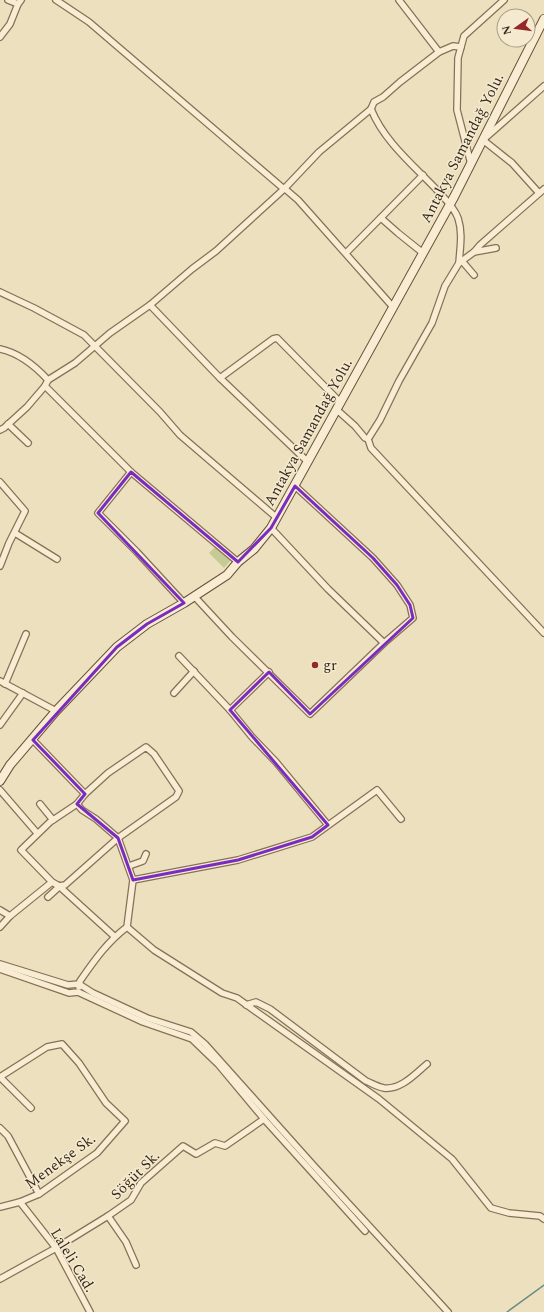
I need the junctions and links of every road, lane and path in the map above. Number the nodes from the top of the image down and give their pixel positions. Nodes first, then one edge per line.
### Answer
1 (8, 0) edge
2 (56, 0) edge
3 (400, 0) edge
4 (504, 0) edge
5 (20, 2) edge
6 (544, 19) edge
7 (0, 37) edge
8 (461, 46) junction
9 (439, 52) junction
10 (544, 86) edge
11 (371, 109) junction
12 (483, 140) junction
13 (471, 164) junction
14 (423, 176) junction
15 (284, 189) junction
16 (542, 191) edge
17 (450, 204) junction
18 (381, 218) junction
19 (496, 248) dead end
20 (474, 252) junction
21 (346, 253) junction
22 (423, 253) junction
23 (460, 262) junction
24 (474, 275) dead end
25 (0, 292) edge
26 (150, 305) junction
27 (393, 307) junction
28 (94, 346) junction
29 (0, 349) edge
30 (220, 378) junction
31 (46, 383) junction
32 (338, 406) junction
33 (8, 424) junction
34 (0, 430) edge
35 (368, 439) junction
36 (28, 443) dead end
37 (308, 462) junction
38 (131, 472) junction
39 (0, 482) edge
40 (295, 486) junction
41 (277, 518) junction
42 (271, 528) junction
43 (15, 533) junction
44 (57, 559) dead end
45 (238, 562) junction
46 (0, 566) edge
47 (194, 596) junction
48 (184, 603) junction
49 (544, 633) edge
50 (26, 634) dead end
51 (384, 643) junction
52 (179, 656) dead end
53 (194, 671) junction
54 (269, 672) junction
55 (2, 682) edge
56 (24, 693) junction
57 (174, 693) dead end
58 (230, 710) junction
59 (56, 711) junction
60 (0, 725) edge
61 (33, 740) junction
62 (0, 781) edge
63 (0, 790) edge
64 (85, 794) junction
65 (40, 804) dead end
66 (77, 804) junction
67 (401, 819) dead end
68 (53, 820) junction
69 (328, 825) junction
70 (37, 834) junction
71 (118, 838) junction
72 (146, 854) dead end
73 (129, 866) junction
74 (133, 880) junction
75 (52, 882) junction
76 (60, 886) junction
77 (48, 897) dead end
78 (0, 910) edge
79 (10, 916) junction
80 (126, 927) junction
81 (0, 928) edge
82 (114, 936) junction
83 (0, 964) edge
84 (0, 969) edge
85 (79, 984) junction
86 (78, 992) junction
87 (246, 1005) junction
88 (427, 1064) dead end
89 (31, 1108) dead end
90 (264, 1118) junction
91 (0, 1128) edge
92 (38, 1194) junction
93 (20, 1202) junction
94 (0, 1207) edge
95 (108, 1216) junction
96 (544, 1219) edge
97 (365, 1231) dead end
98 (56, 1248) junction
99 (136, 1265) dead end
100 (0, 1279) edge
101 (90, 1312) edge
102 (448, 1312) edge

1 - 5 street
2 - 15 street
3 - 9 street
4 - 8 street
5 - 7 street
6 - 12 street, Antakya Samandağ Yolu.
8 - 9 street
8 - 13 street
9 - 11 street
10 - 12 street
11 - 14 street
11 - 15 street
12 - 13 street, Antakya Samandağ Yolu.
12 - 16 street
13 - 17 street, Antakya Samandağ Yolu.
14 - 17 street
14 - 18 street
15 - 21 street
15 - 26 street
16 - 20 street
17 - 22 street, Antakya Samandağ Yolu.
17 - 23 street
18 - 21 street
18 - 22 street
19 - 20 street
20 - 23 street
21 - 27 street
22 - 27 street, Antakya Samandağ Yolu.
23 - 24 street
23 - 35 street
25 - 28 street
26 - 28 street
26 - 30 street
27 - 32 street, Antakya Samandağ Yolu.
28 - 31 street
28 - 41 street
29 - 31 street
30 - 32 street
30 - 37 street
31 - 33 street
31 - 38 street
32 - 35 street
32 - 37 street, Antakya Samandağ Yolu.
33 - 34 street
33 - 36 street
35 - 49 street
37 - 40 street, Antakya Samandağ Yolu.
38 - 45 street
38 - 48 street
39 - 43 street
40 - 41 street, Antakya Samandağ Yolu.
40 - 51 street
41 - 42 street, Antakya Samandağ Yolu.
42 - 45 street, Antakya Samandağ Yolu.
42 - 51 street
43 - 44 street
43 - 46 street
45 - 47 street, Antakya Samandağ Yolu.
47 - 48 street, Antakya Samandağ Yolu.
47 - 54 street
48 - 59 street, Antakya Samandağ Yolu.
50 - 55 street
51 - 54 street
52 - 53 street
53 - 57 street
53 - 58 street
54 - 58 street
55 - 56 street
56 - 59 street
56 - 60 street
58 - 69 street
59 - 61 street, Antakya Samandağ Yolu.
61 - 62 street, Antakya Samandağ Yolu.
61 - 64 street
63 - 70 street
64 - 66 street
64 - 71 street
65 - 68 street
66 - 68 street
66 - 71 street
67 - 69 street
68 - 70 street
69 - 74 street
70 - 75 street
71 - 73 street
71 - 76 street
72 - 73 street
73 - 74 street
74 - 80 street
75 - 76 street
75 - 79 street
76 - 77 street
76 - 82 street
78 - 79 street
79 - 81 street
80 - 82 street
80 - 87 street
82 - 85 street
83 - 85 street
84 - 86 street
85 - 86 street
85 - 102 street
86 - 90 street
87 - 88 street
87 - 96 street
89 - 92 street, Menekşe Sk.
90 - 95 street, Söğüt Sk.
90 - 97 street
91 - 92 street
92 - 93 street, Menekşe Sk.
93 - 94 street, Menekşe Sk.
93 - 98 street, Laleli Cad.
95 - 98 street, Söğüt Sk.
95 - 99 street
98 - 100 street, Söğüt Sk.
98 - 101 street, Laleli Cad.

